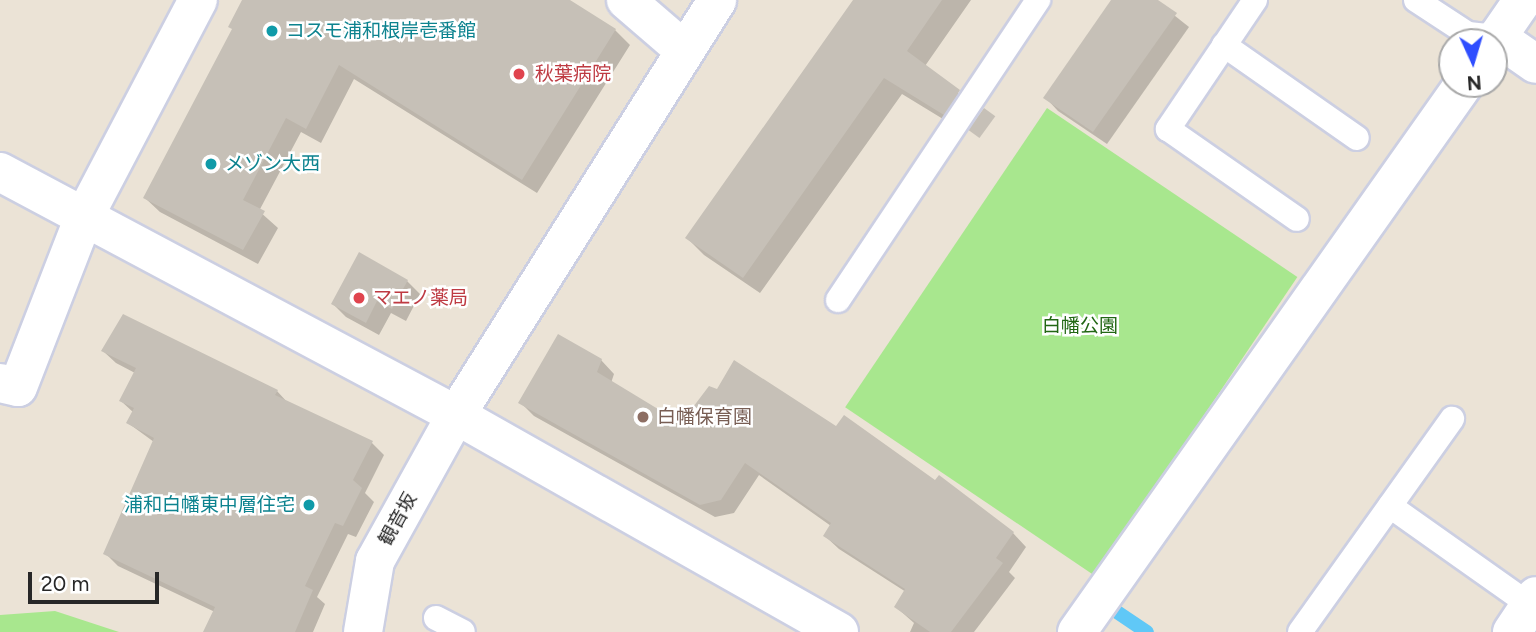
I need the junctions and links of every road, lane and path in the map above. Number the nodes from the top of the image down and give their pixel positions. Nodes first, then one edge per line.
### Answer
1 (198, 0) edge
2 (626, 0) edge
3 (717, 0) edge
4 (1038, 0) edge
5 (1255, 0) edge
6 (1416, 0) edge
7 (1523, 0) edge
8 (1459, 28) edge
9 (1503, 28) edge
10 (1224, 46) junction
11 (1508, 48) edge
12 (684, 50) junction
13 (1536, 64) edge
14 (1454, 98) edge
15 (1357, 138) dead end
16 (0, 172) edge
17 (84, 217) junction
18 (1297, 219) dead end
19 (838, 300) dead end
20 (0, 383) edge
21 (456, 415) junction
22 (1452, 419) dead end
23 (1390, 506) junction
24 (1526, 611) edge
25 (436, 618) dead end
26 (363, 632) edge
27 (463, 632) edge
28 (839, 632) edge
29 (1077, 632) edge
30 (1300, 632) edge

1 - 17 street
2 - 12 street
3 - 12 street, 観音坂
4 - 19 lane
5 - 10 lane
6 - 8 lane
7 - 9 street
10 - 15 lane
10 - 18 lane
11 - 13 street
12 - 21 street, 観音坂
14 - 29 street
16 - 17 street
17 - 20 street
17 - 21 street
21 - 26 street, 観音坂
21 - 28 street
22 - 23 lane
23 - 24 lane
23 - 30 lane
25 - 27 lane

